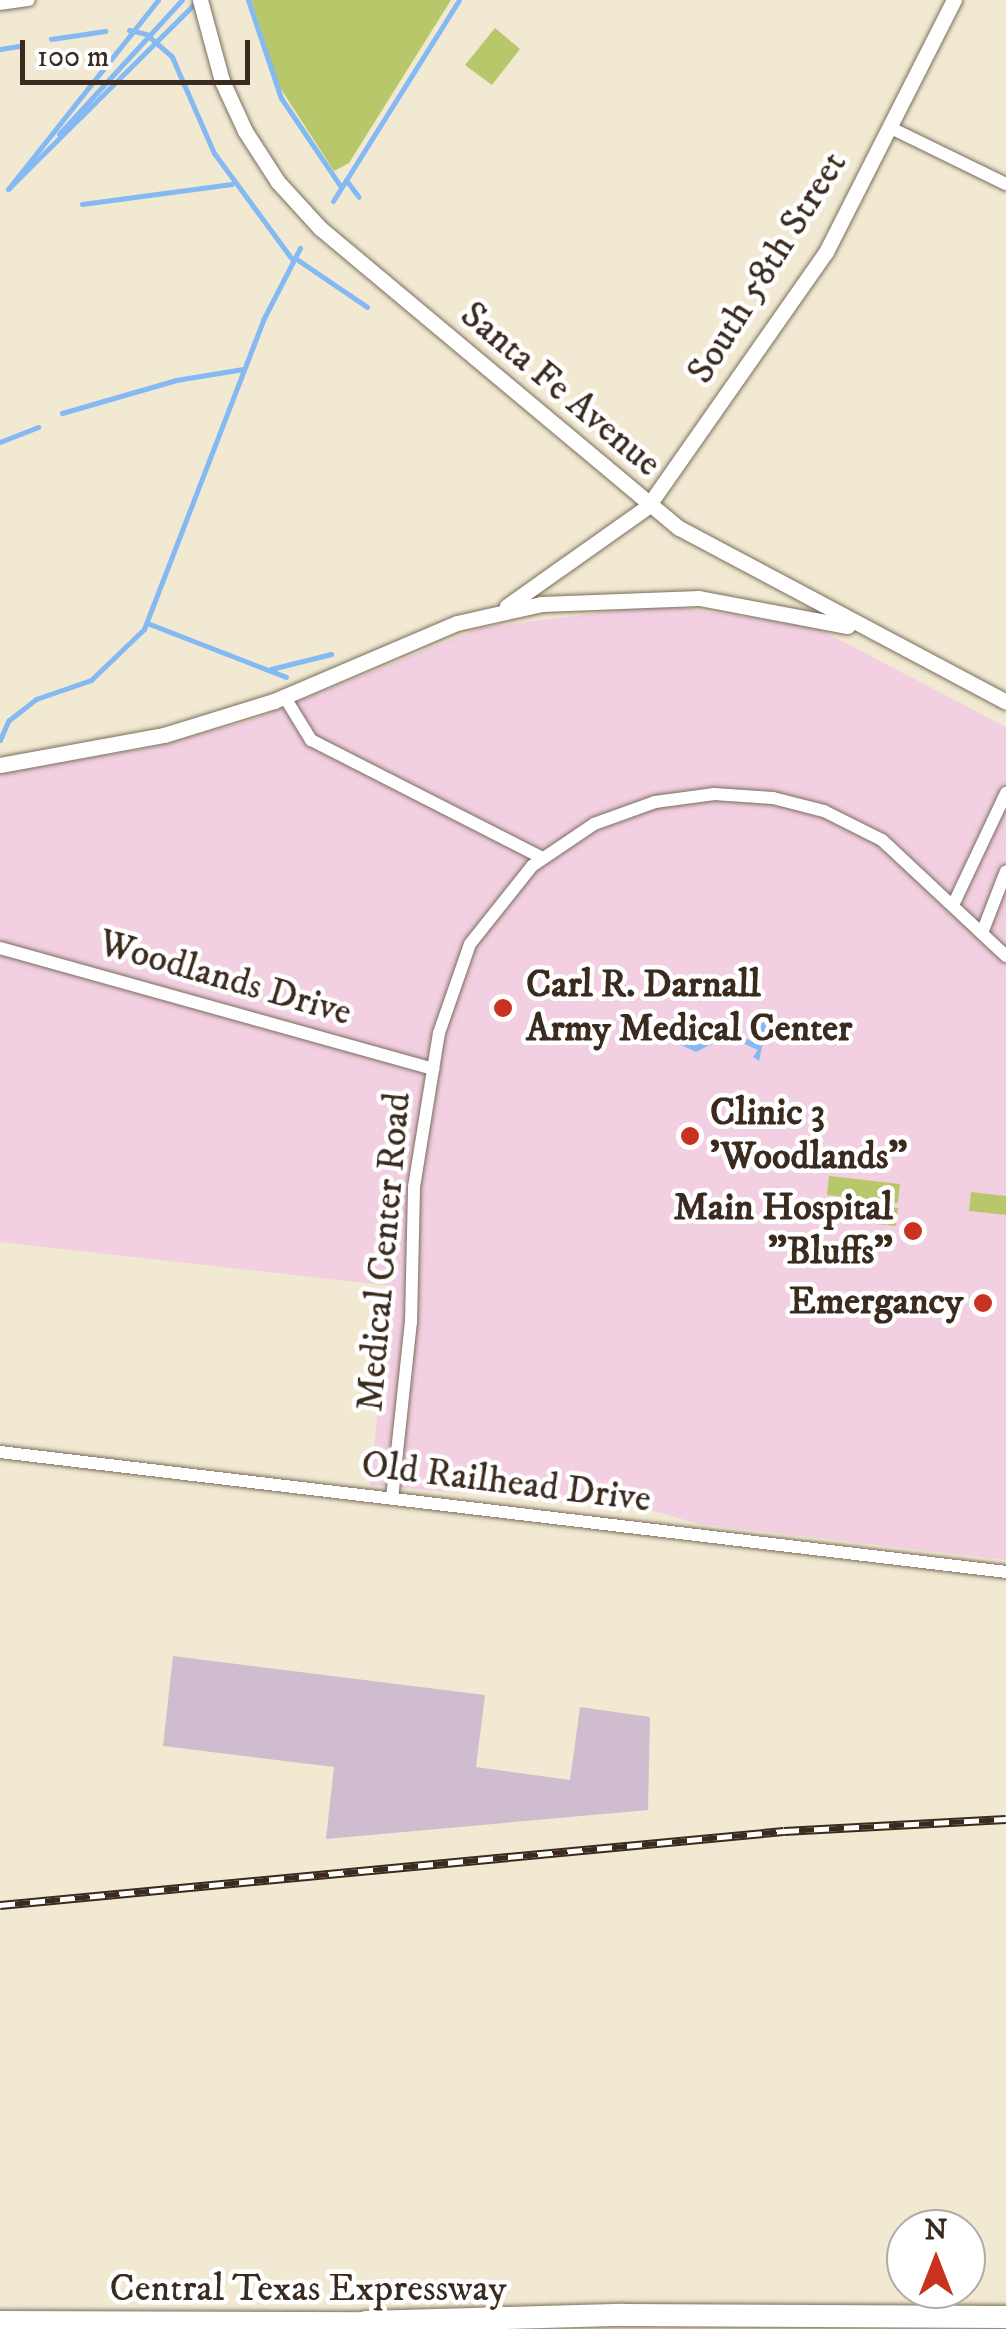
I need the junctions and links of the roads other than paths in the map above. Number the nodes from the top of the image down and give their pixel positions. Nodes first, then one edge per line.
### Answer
1 (29, 0) edge
2 (200, 0) edge
3 (954, 0) edge
4 (0, 4) edge
5 (891, 128) junction
6 (1006, 184) edge
7 (648, 506) junction
8 (500, 611) junction
9 (874, 633) junction
10 (284, 696) junction
11 (1006, 702) edge
12 (0, 765) edge
13 (1006, 793) edge
14 (542, 858) junction
15 (1006, 872) edge
16 (954, 903) junction
17 (982, 933) junction
18 (0, 948) edge
19 (1006, 956) edge
20 (432, 1069) junction
21 (0, 1452) edge
22 (392, 1500) junction
23 (1006, 1572) edge
24 (1006, 2320) edge
25 (0, 2322) edge
26 (366, 2322) junction
27 (616, 2329) edge

1 - 4 street
2 - 7 street, Santa Fe Avenue
3 - 5 street, South 58th Street
5 - 6 street
5 - 7 street, South 58th Street
7 - 8 street, South 58th Street
7 - 9 street, Santa Fe Avenue
8 - 9 street
8 - 10 street
9 - 11 street, Santa Fe Avenue
10 - 12 street
10 - 14 street
13 - 16 street
14 - 16 street, Medical Center Road
14 - 20 street, Medical Center Road
15 - 17 street
16 - 17 street, Medical Center Road
17 - 19 street, Medical Center Road
18 - 20 street, Woodlands Drive
20 - 22 street, Medical Center Road
21 - 22 street, Old Railhead Drive
22 - 23 street, Old Railhead Drive
24 - 26 highway
25 - 26 highway, Central Texas Expressway
26 - 27 highway, Central Texas Expressway

